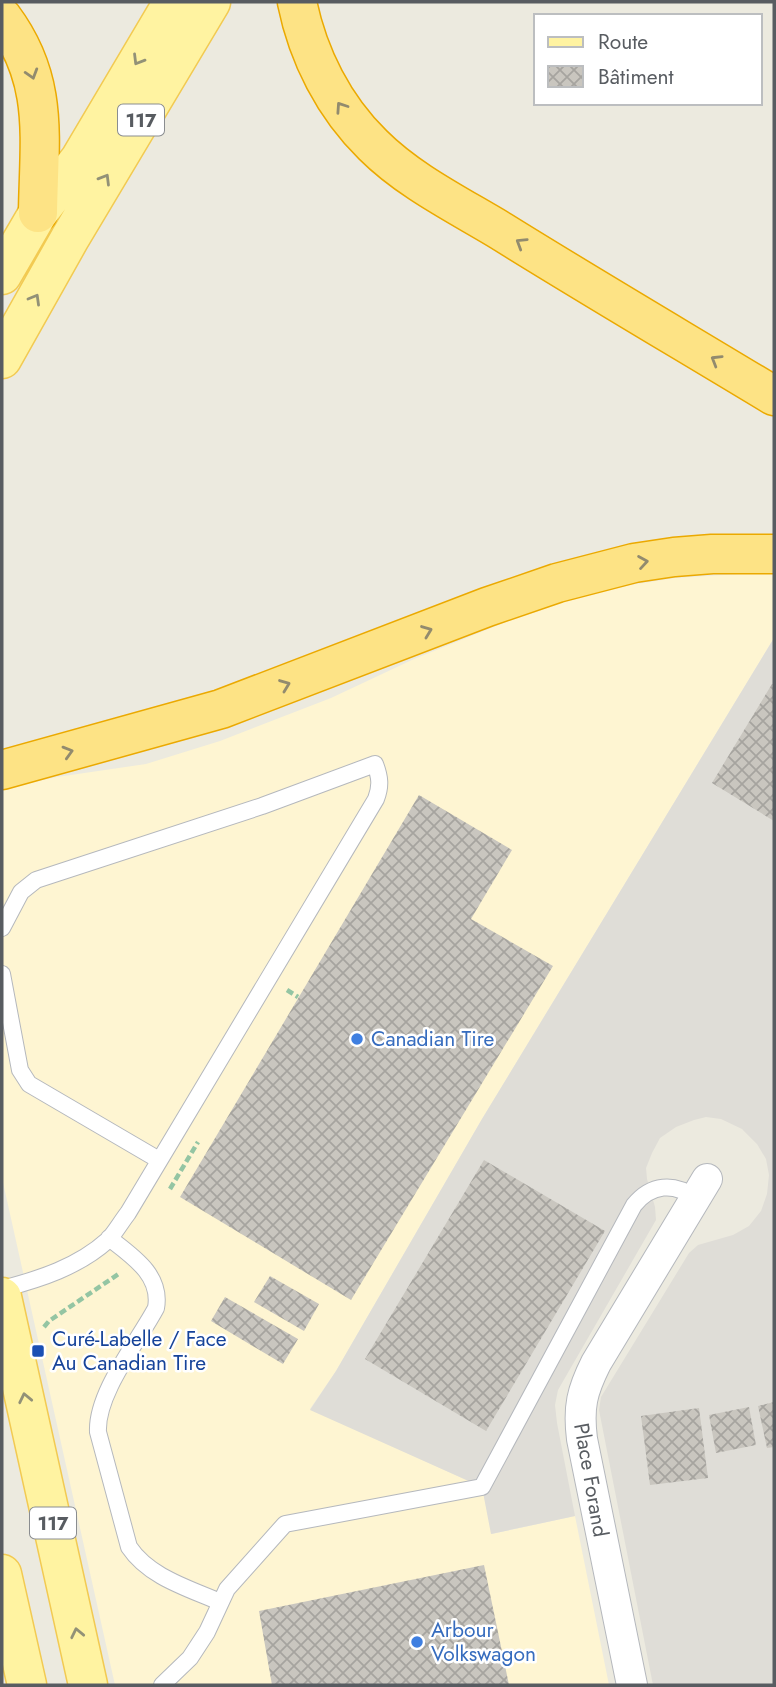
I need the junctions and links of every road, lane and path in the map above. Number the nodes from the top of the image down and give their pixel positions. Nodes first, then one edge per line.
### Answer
1 (173, 2) edge
2 (211, 2) edge
3 (297, 2) edge
4 (2, 17) edge
5 (38, 213) junction
6 (2, 275) edge
7 (2, 359) edge
8 (774, 396) edge
9 (774, 554) edge
10 (2, 770) edge
11 (2, 928) edge
12 (2, 974) edge
13 (287, 990) dead end
14 (299, 997) dead end
15 (159, 1160) junction
16 (701, 1189) joint
17 (110, 1238) junction
18 (120, 1273) dead end
19 (2, 1289) edge
20 (2, 1297) edge
21 (44, 1327) dead end
22 (2, 1574) edge
23 (220, 1602) junction
24 (7, 1625) edge
25 (27, 1685) edge
26 (88, 1685) edge
27 (162, 1685) edge
28 (632, 1685) edge

1 -> 5 main road, 117
7 -> 2 main road, 117
8 -> 3 highway
4 -> 5 highway
5 - 6 main road, 117
10 -> 9 highway
11 - 15 lane
12 - 15 lane
13 - 14 path
15 - 17 lane
16 - 23 lane
16 - 28 street, Place Forand
17 - 19 lane
17 - 23 lane
18 - 21 path
26 -> 20 main road, 117
22 - 24 main road
23 - 27 lane
24 - 25 main road

